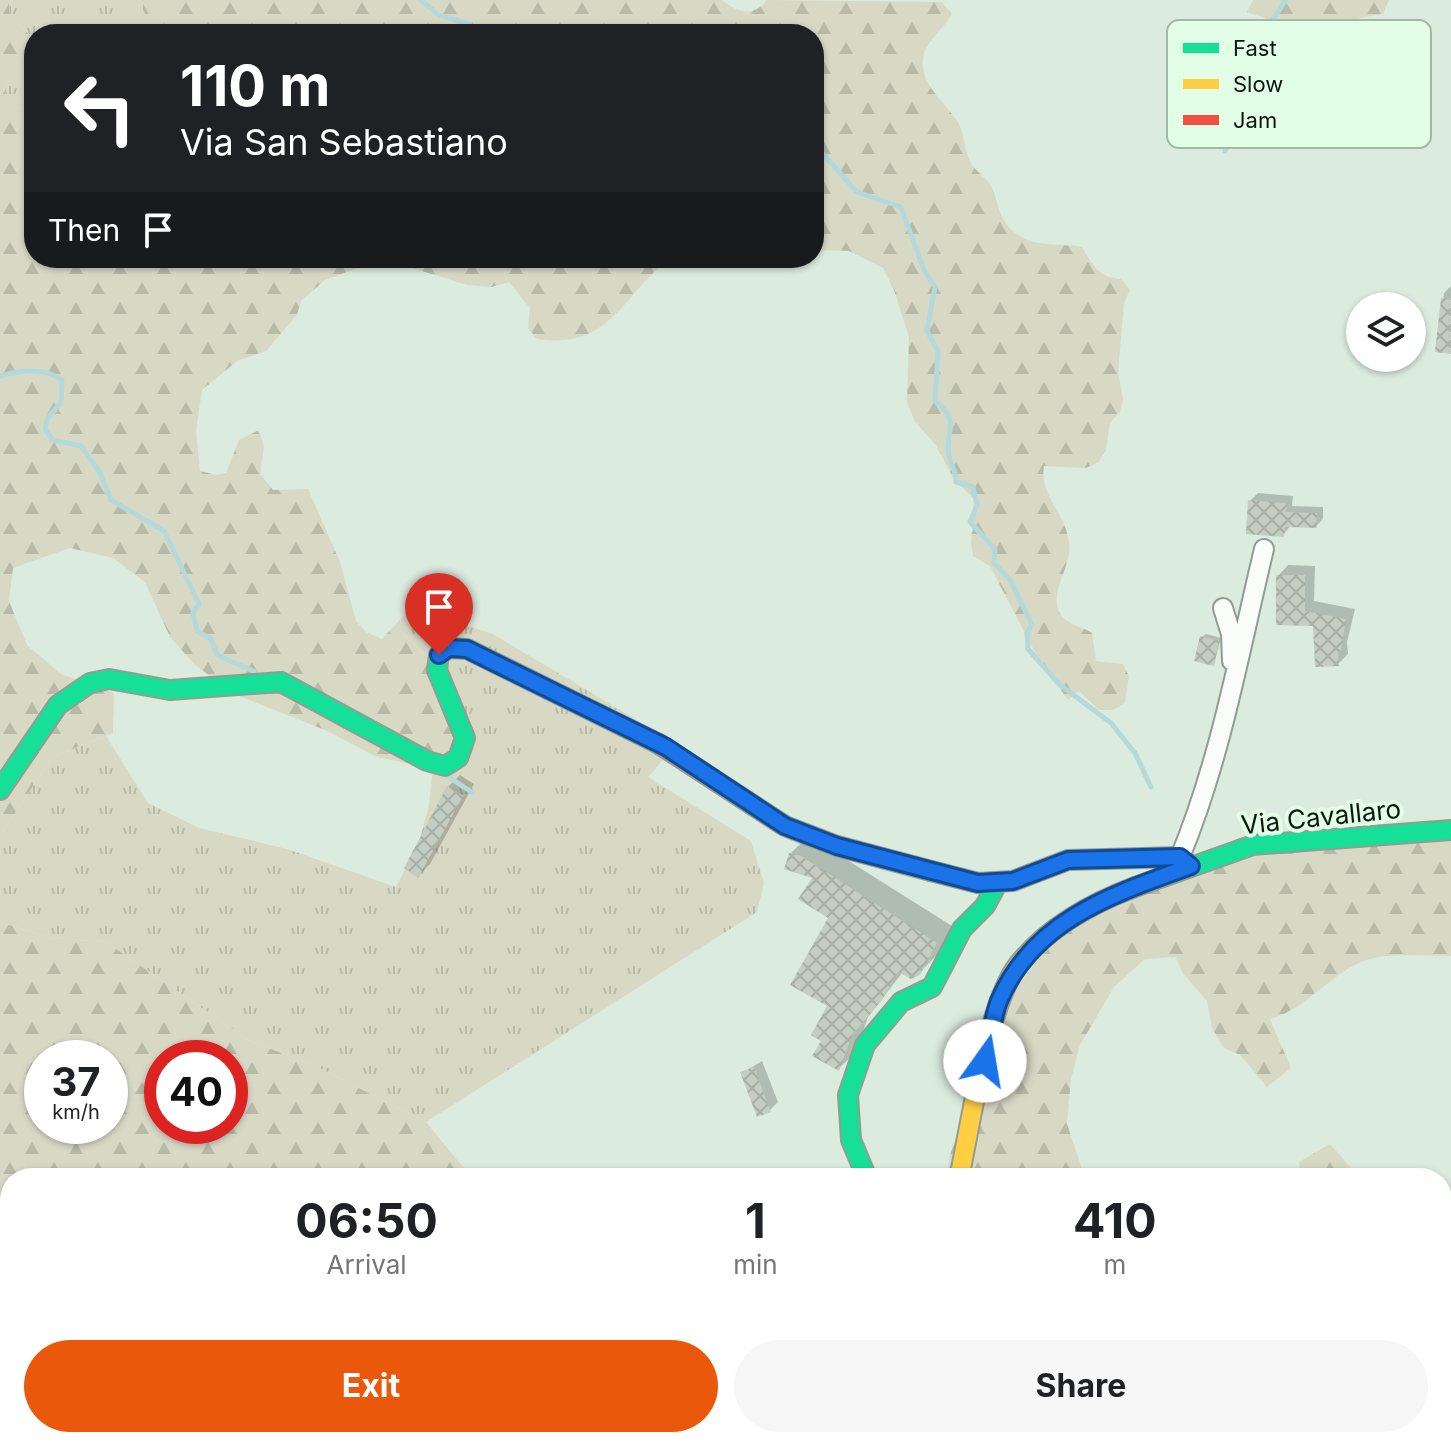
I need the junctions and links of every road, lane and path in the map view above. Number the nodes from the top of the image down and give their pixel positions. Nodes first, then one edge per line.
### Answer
1 (1264, 549) dead end
2 (1223, 608) dead end
3 (1234, 688) junction
4 (0, 790) edge
5 (1451, 830) edge
6 (1186, 862) junction
7 (998, 882) junction
8 (863, 1168) edge
9 (961, 1168) edge

1 - 3 street
2 - 3 street
3 - 6 street
4 - 7 street
5 - 6 street, Via Cavallaro
6 - 7 street
6 - 9 street, Via Cavallaro
7 - 8 street

